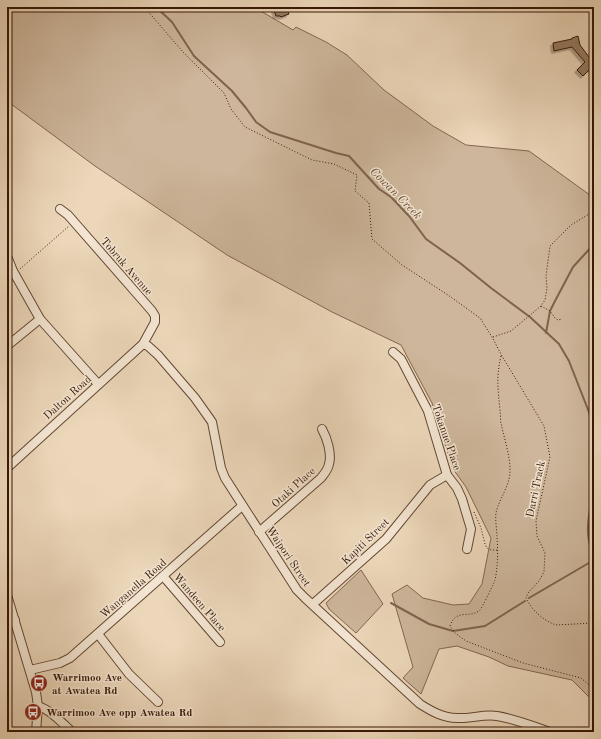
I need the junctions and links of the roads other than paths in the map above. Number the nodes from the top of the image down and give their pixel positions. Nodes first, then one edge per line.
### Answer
1 (60, 209) dead end
2 (7, 256) edge
3 (40, 319) junction
4 (143, 344) junction
5 (7, 346) edge
6 (393, 352) dead end
7 (98, 384) junction
8 (322, 429) dead end
9 (7, 468) edge
10 (447, 475) junction
11 (242, 506) junction
12 (259, 532) junction
13 (467, 550) dead end
14 (162, 576) junction
15 (7, 595) edge
16 (312, 604) junction
17 (11, 622) edge
18 (98, 634) junction
19 (220, 642) dead end
20 (30, 670) junction
21 (158, 702) dead end
22 (38, 706) junction
23 (36, 732) edge
24 (72, 732) edge
25 (550, 732) edge

1 - 4 street, Tobruk Avenue
2 - 3 street
3 - 5 street
3 - 7 street
4 - 7 street, Dalton Road
4 - 11 street, Waipori Street
6 - 10 street, Tokanue Place
7 - 9 street, Dalton Road
8 - 12 street, Otaki Place
10 - 13 street, Tokanue Place
10 - 16 street, Kapiti Street
11 - 12 street, Waipori Street
11 - 14 street, Wanganella Road
12 - 16 street, Waipori Street
14 - 18 street, Wanganella Road
14 - 19 street, Wandeen Place
15 - 17 street
16 - 25 street, Waipori Street
17 - 20 street
18 - 20 street, Wanganella Road
18 - 21 street
20 - 22 street
22 - 23 street
22 - 24 street

